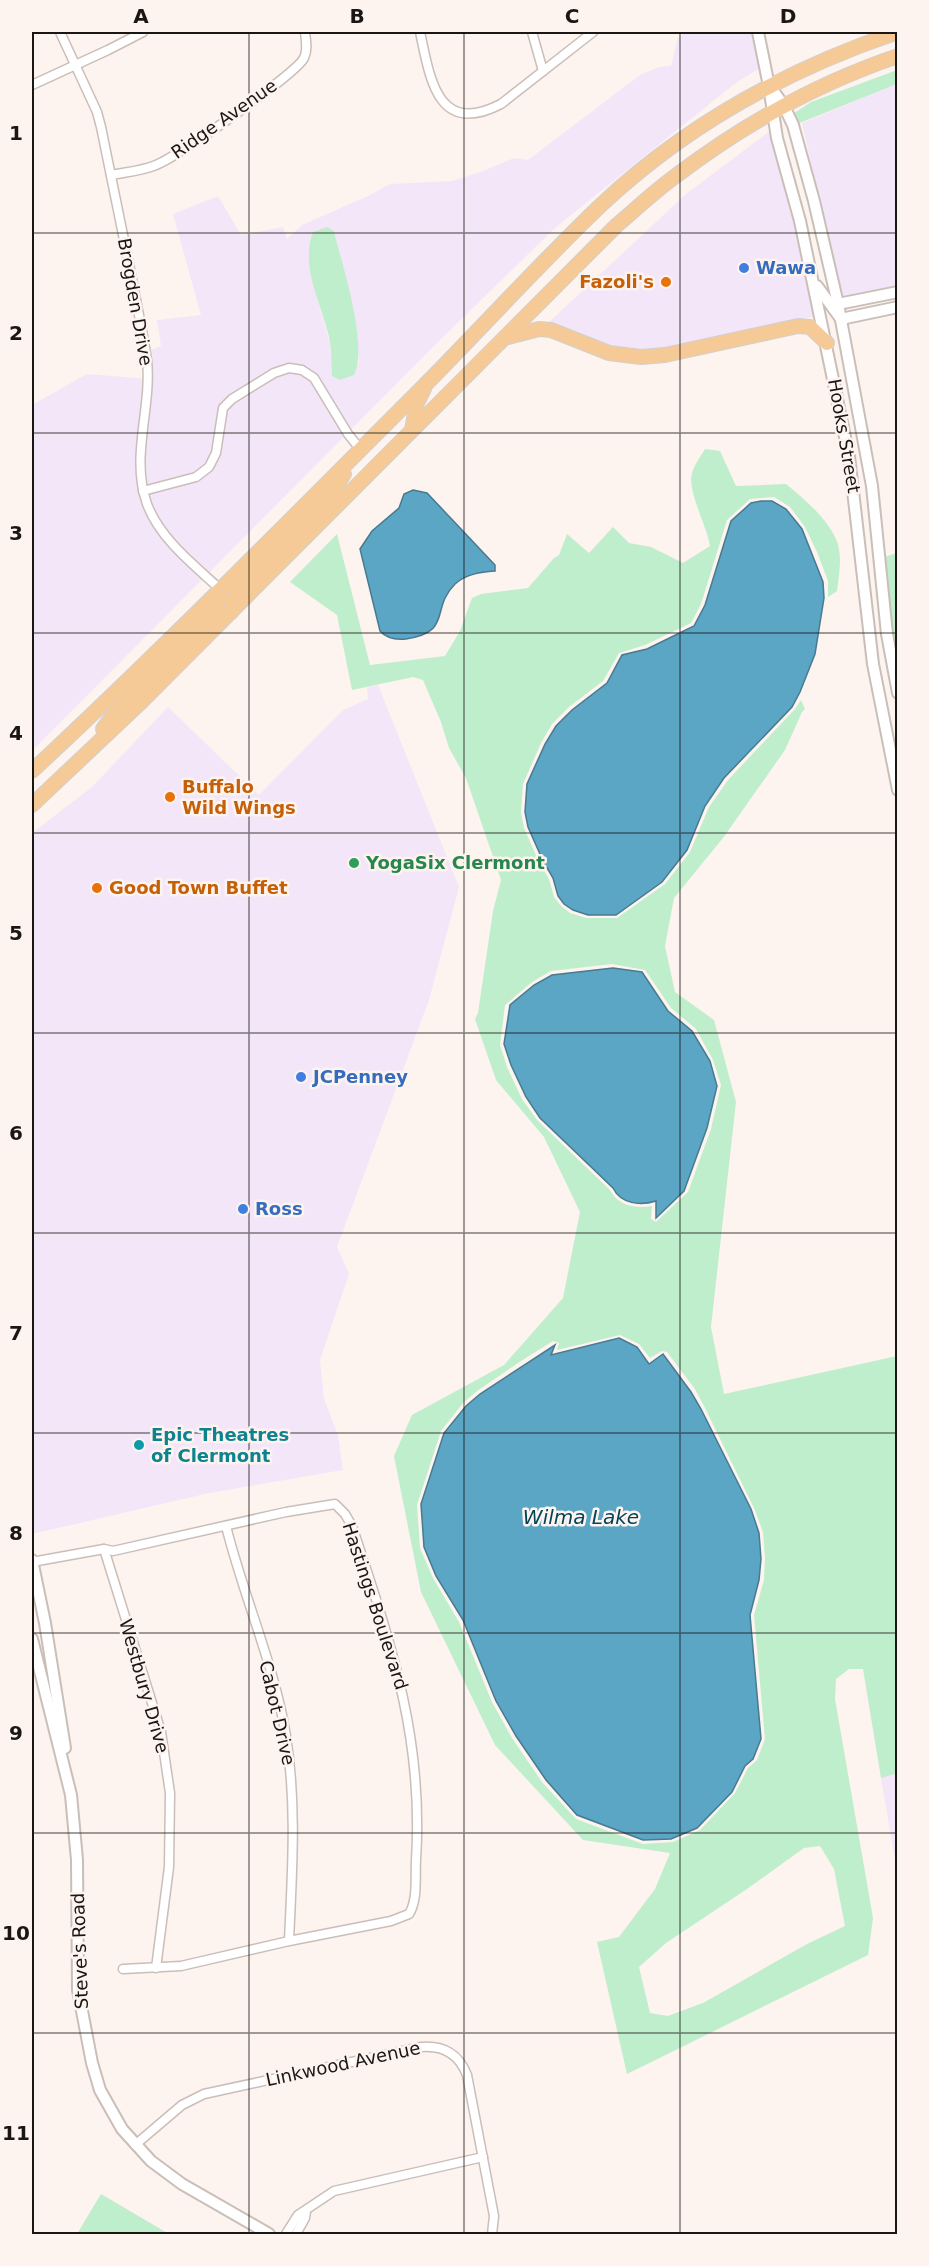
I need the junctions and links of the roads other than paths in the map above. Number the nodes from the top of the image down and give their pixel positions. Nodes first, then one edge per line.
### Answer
1 (60, 32) edge
2 (143, 32) edge
3 (305, 32) edge
4 (420, 32) edge
5 (532, 32) edge
6 (592, 32) edge
7 (758, 32) edge
8 (896, 32) edge
9 (897, 56) edge
10 (76, 64) junction
11 (543, 72) junction
12 (32, 85) edge
13 (770, 86) junction
14 (778, 109) junction
15 (111, 175) junction
16 (811, 274) junction
17 (897, 292) edge
18 (897, 307) edge
19 (838, 312) junction
20 (503, 339) junction
21 (827, 343) junction
22 (426, 384) junction
23 (412, 430) junction
24 (358, 452) junction
25 (143, 491) junction
26 (221, 590) junction
27 (231, 612) junction
28 (897, 693) edge
29 (83, 758) junction
30 (32, 771) edge
31 (897, 790) edge
32 (32, 805) edge
33 (226, 1526) junction
34 (104, 1550) junction
35 (32, 1561) edge
36 (32, 1639) edge
37 (65, 1763) junction
38 (289, 1941) junction
39 (156, 1968) junction
40 (123, 1969) dead end
41 (135, 2145) junction
42 (483, 2157) junction
43 (306, 2211) junction
44 (269, 2235) edge
45 (286, 2235) edge
46 (296, 2235) edge
47 (492, 2235) edge

1 - 10 street, Brogden Drive
2 - 10 street
3 - 15 street, Ridge Avenue
4 - 11 street
5 - 11 street
6 - 11 street
7 - 13 street, Hooks Street
8 - 13 highway
9 - 14 highway
10 - 12 street
10 - 15 street, Brogden Drive
13 - 14 street, Hooks Street
13 - 22 highway
14 - 16 street, Hooks Street
14 - 19 street, Hooks Street
14 - 20 highway
15 - 25 street, Brogden Drive
16 - 19 street
16 - 21 street, Hooks Street
17 - 19 street
18 - 19 street
19 - 21 street
19 - 28 street, Hooks Street
20 - 21 highway
20 - 23 highway
21 - 31 street, Hooks Street
22 - 23 highway
22 - 24 highway
23 - 27 highway
24 - 25 street
24 - 26 highway
24 - 27 highway
25 - 26 street, Brogden Drive
26 - 29 highway
26 - 30 highway
27 - 29 highway
29 - 32 highway
33 - 34 street, Hastings Boulevard
33 - 38 street, Cabot Drive
33 - 38 street, Hastings Boulevard
34 - 35 street, Hastings Boulevard
34 - 39 street, Westbury Drive
35 - 37 street, Steve's Road
36 - 37 street, Steve's Road
37 - 41 street, Steve's Road
38 - 39 street
39 - 40 street
41 - 42 street, Linkwood Avenue
41 - 44 street, Steve's Road
42 - 43 street
42 - 47 street, Linkwood Avenue
43 - 45 street
43 - 46 street

